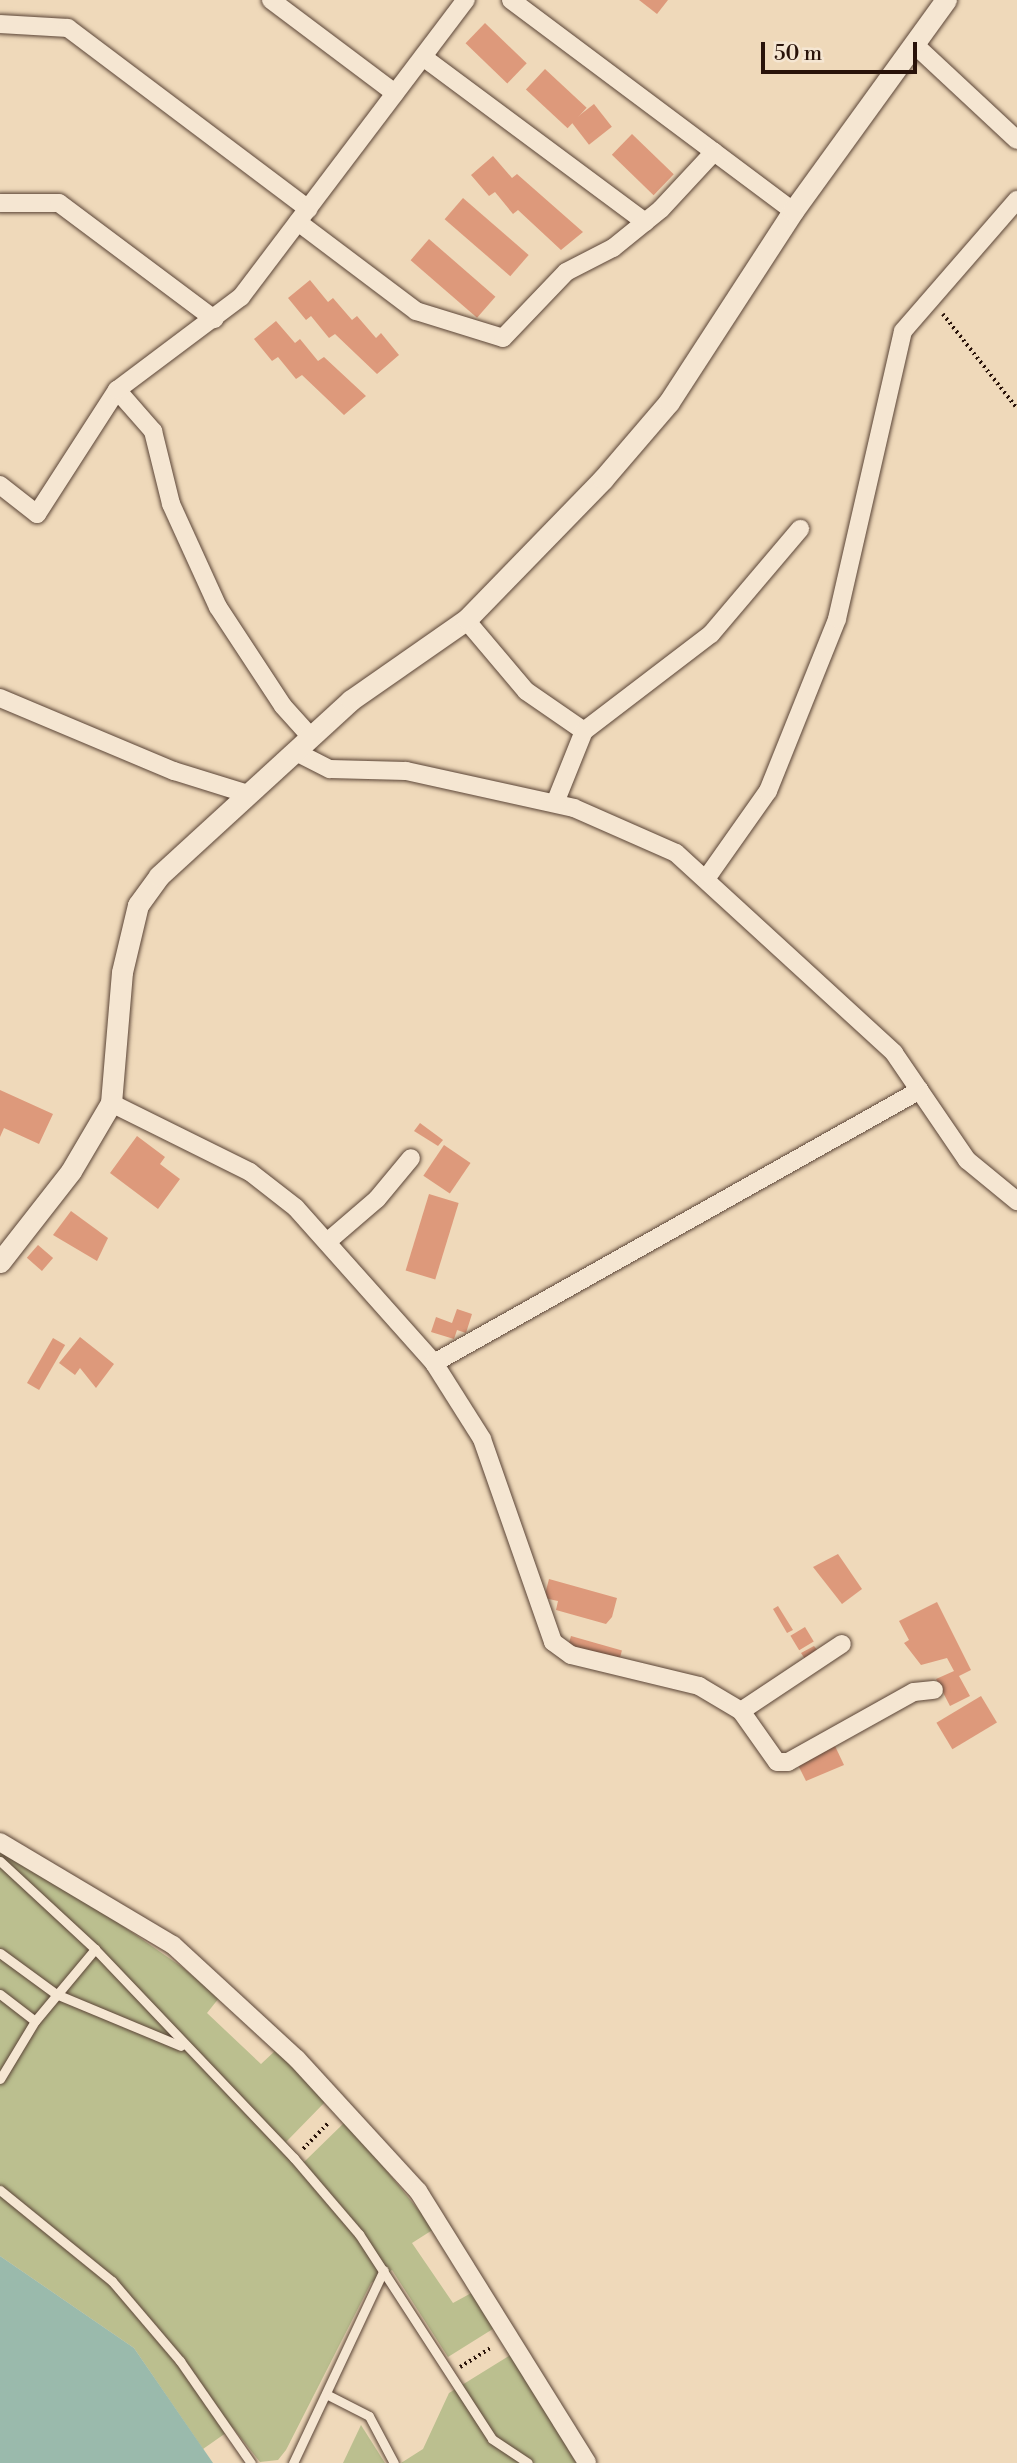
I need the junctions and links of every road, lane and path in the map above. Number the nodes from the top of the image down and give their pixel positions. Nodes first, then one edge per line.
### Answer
1 (271, 0) edge
2 (466, 0) edge
3 (511, 0) edge
4 (946, 0) edge
5 (0, 24) edge
6 (915, 45) junction
7 (423, 57) junction
8 (395, 93) junction
9 (1017, 140) edge
10 (714, 152) junction
11 (1017, 200) edge
12 (0, 203) edge
13 (793, 211) junction
14 (303, 215) junction
15 (645, 222) junction
16 (931, 298) junction
17 (214, 319) junction
18 (117, 390) junction
19 (1017, 408) edge
20 (0, 485) edge
21 (800, 529) dead end
22 (466, 620) junction
23 (0, 698) edge
24 (584, 731) junction
25 (311, 737) junction
26 (296, 752) junction
27 (248, 794) junction
28 (555, 803) junction
29 (708, 876) junction
30 (920, 1090) junction
31 (111, 1103) junction
32 (411, 1158) dead end
33 (1017, 1201) edge
34 (327, 1242) junction
35 (0, 1262) edge
36 (434, 1363) junction
37 (842, 1644) dead end
38 (934, 1690) dead end
39 (741, 1711) junction
40 (0, 1842) edge
41 (0, 1861) edge
42 (95, 1949) junction
43 (0, 1953) edge
44 (0, 1994) edge
45 (56, 1994) junction
46 (35, 2021) junction
47 (185, 2047) junction
48 (0, 2079) edge
49 (343, 2109) junction
50 (294, 2158) junction
51 (0, 2190) edge
52 (384, 2270) junction
53 (512, 2335) junction
54 (450, 2373) junction
55 (326, 2394) junction
56 (251, 2463) edge
57 (293, 2463) edge
58 (394, 2463) edge
59 (528, 2463) edge
60 (587, 2463) edge

1 - 8 street
2 - 7 street
3 - 10 street
4 - 6 street
5 - 14 street
6 - 9 street
6 - 13 street
7 - 8 street
7 - 15 street
8 - 14 street
10 - 13 street
10 - 15 street
11 - 16 street
12 - 17 street
13 - 22 street
14 - 15 street
14 - 17 street
16 - 19 path
16 - 29 street
17 - 18 street
18 - 20 street
18 - 25 street
21 - 24 street
22 - 24 street
22 - 25 street
23 - 27 street
24 - 28 street
25 - 26 street
26 - 27 street
26 - 28 street
27 - 31 street
28 - 29 street
29 - 30 street
30 - 33 street
30 - 36 street
31 - 34 street
31 - 35 street
32 - 34 street
34 - 36 street
36 - 39 street
37 - 39 street
38 - 39 street
40 - 49 street
41 - 42 lane
42 - 45 lane
42 - 47 lane
43 - 45 lane
44 - 46 lane
45 - 46 lane
45 - 47 lane
46 - 48 lane
47 - 50 lane
49 - 50 path
49 - 53 street
50 - 52 lane
51 - 56 lane
52 - 54 lane
52 - 55 lane
53 - 54 path
53 - 60 street
54 - 59 lane
55 - 57 lane
55 - 58 lane

